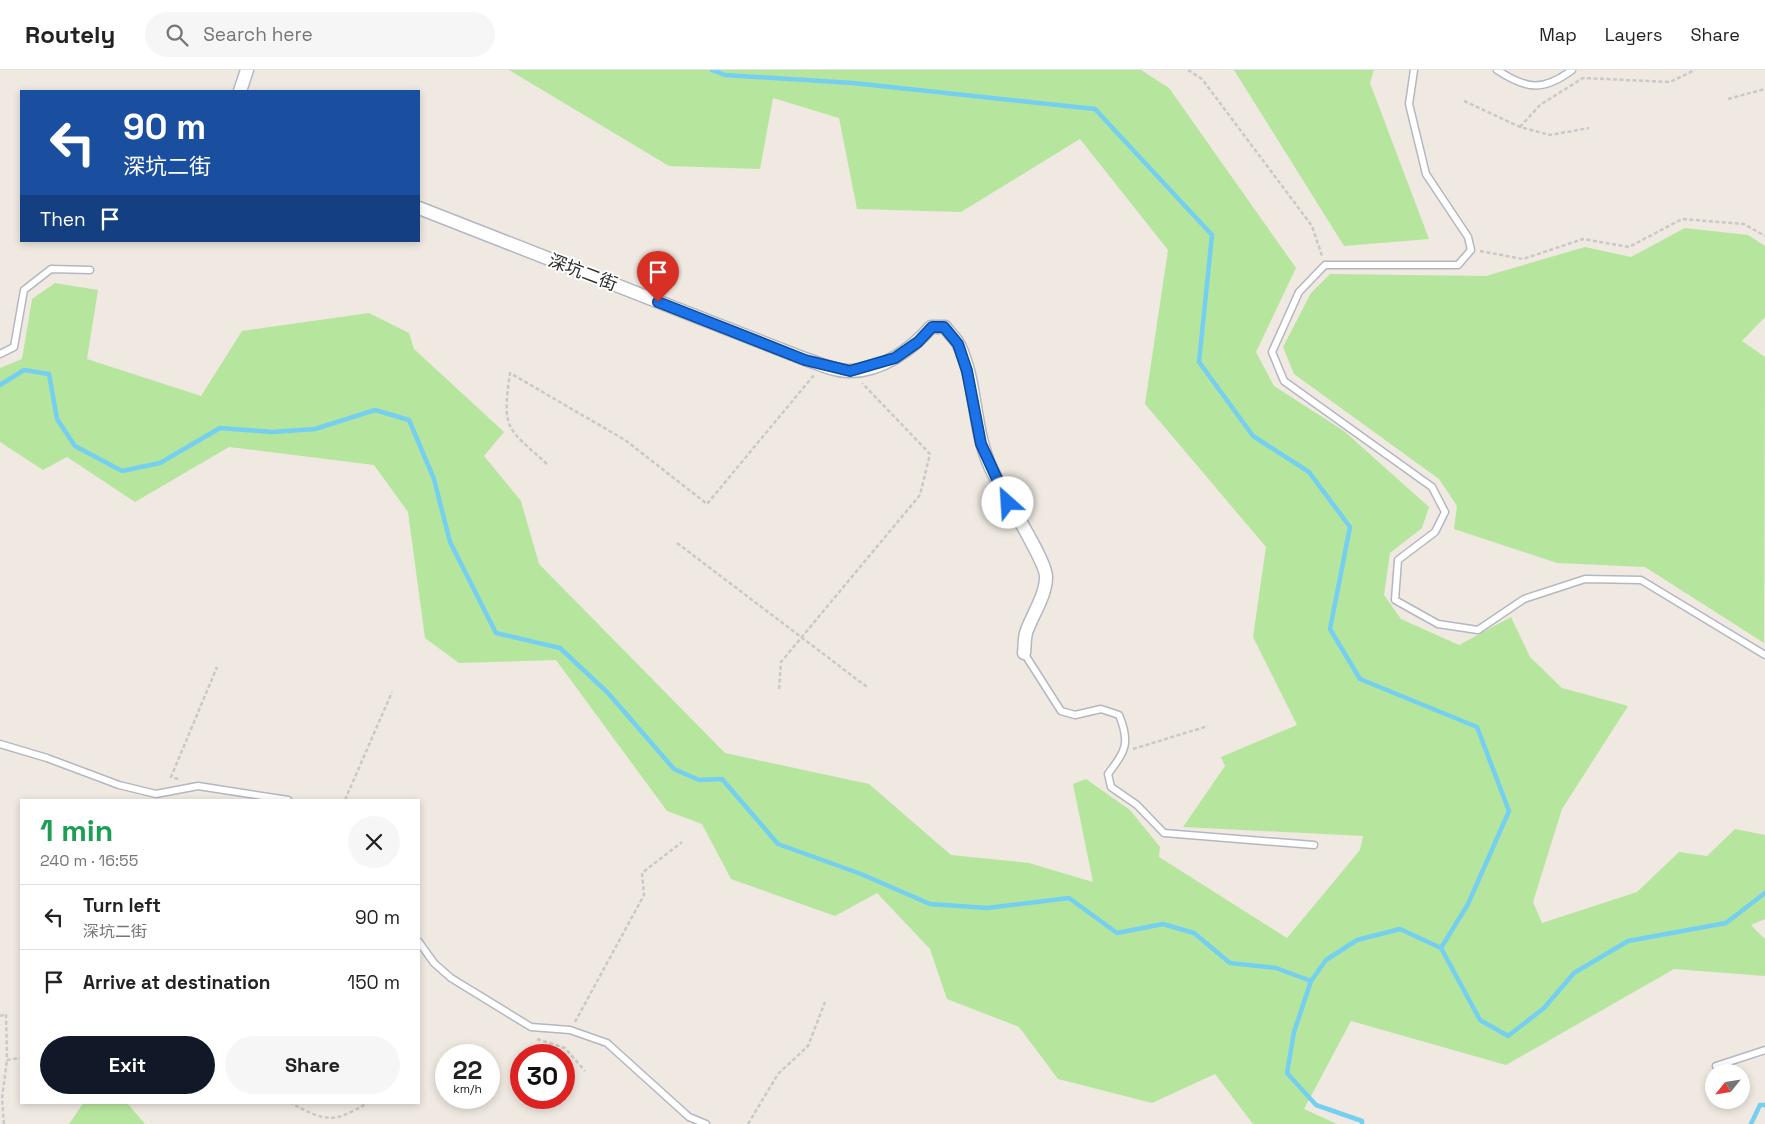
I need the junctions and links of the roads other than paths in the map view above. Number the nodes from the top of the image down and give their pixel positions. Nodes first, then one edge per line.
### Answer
1 (247, 70) edge
2 (1414, 70) edge
3 (1497, 70) edge
4 (1572, 70) edge
5 (240, 90) edge
6 (420, 208) edge
7 (90, 270) dead end
8 (0, 354) edge
9 (1024, 653) joint
10 (1765, 655) edge
11 (0, 744) edge
12 (282, 799) edge
13 (1314, 845) dead end
14 (420, 943) edge
15 (1765, 1050) edge
16 (1722, 1064) edge
17 (706, 1124) edge

1 - 5 street
2 - 10 lane
3 - 4 lane
6 - 9 street, 深坑二街
7 - 8 lane
9 - 13 lane
11 - 12 lane
14 - 17 lane
15 - 16 lane

